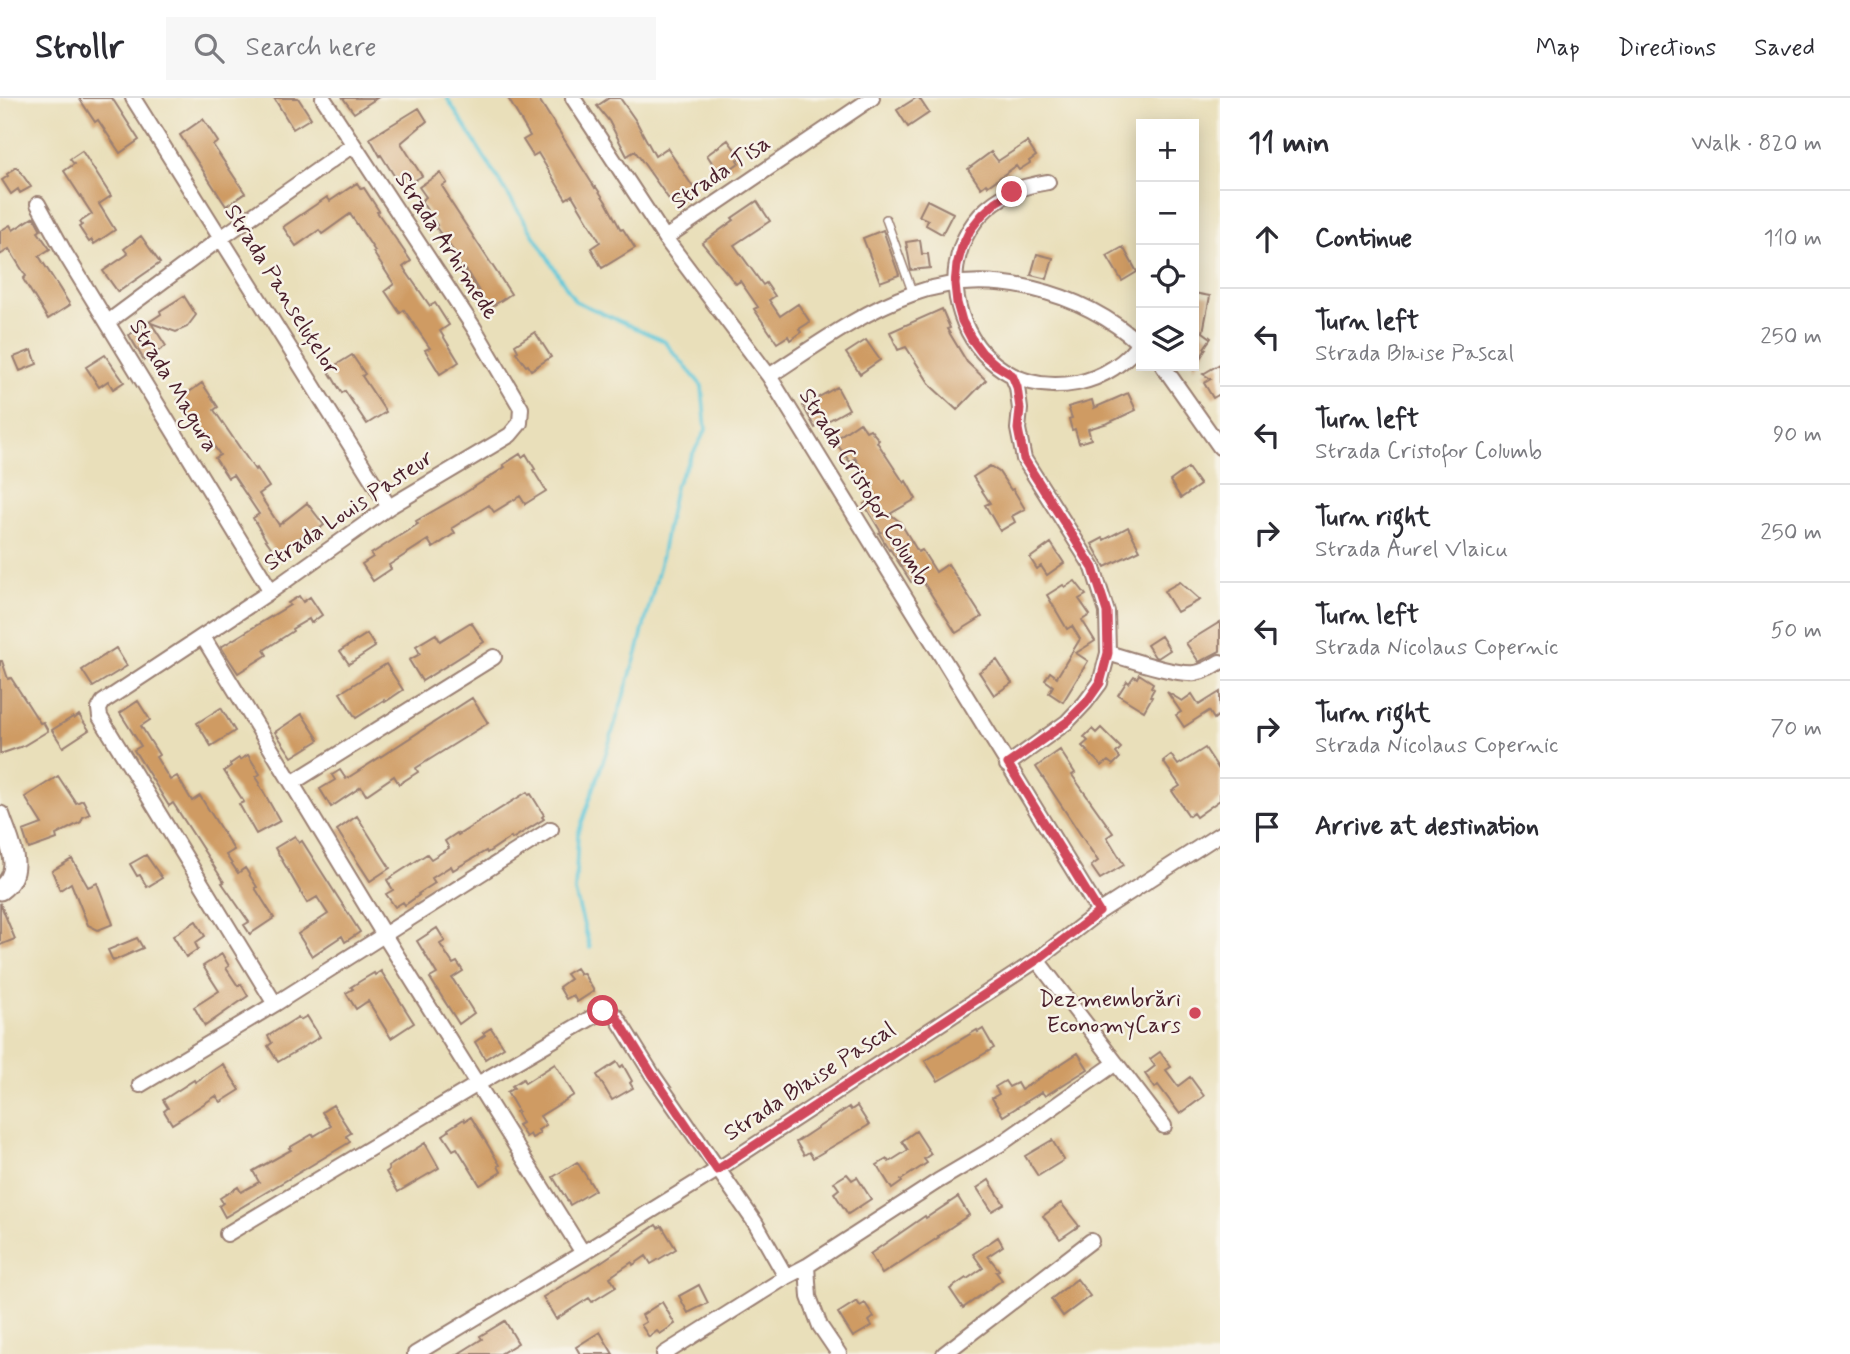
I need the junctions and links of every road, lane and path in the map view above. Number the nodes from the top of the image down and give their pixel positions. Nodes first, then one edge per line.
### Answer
1 (133, 98) edge
2 (323, 98) edge
3 (573, 98) edge
4 (872, 98) edge
5 (353, 145) junction
6 (1048, 182) dead end
7 (38, 204) dead end
8 (886, 219) dead end
9 (221, 238) junction
10 (665, 238) junction
11 (955, 284) junction
12 (913, 293) junction
13 (108, 322) junction
14 (1136, 338) edge
15 (1136, 347) edge
16 (1167, 371) edge
17 (1012, 375) junction
18 (769, 376) junction
19 (520, 423) joint
20 (1220, 447) edge
21 (390, 507) junction
22 (271, 591) junction
23 (203, 637) junction
24 (1108, 653) junction
25 (494, 657) dead end
26 (1220, 662) edge
27 (1007, 765) junction
28 (292, 783) junction
29 (0, 816) edge
30 (551, 829) dead end
31 (1220, 834) edge
32 (7, 883) edge
33 (1099, 912) junction
34 (384, 935) junction
35 (1037, 960) junction
36 (275, 1004) junction
37 (1116, 1063) junction
38 (140, 1085) dead end
39 (476, 1085) junction
40 (1164, 1126) dead end
41 (717, 1170) junction
42 (227, 1234) dead end
43 (1091, 1241) dead end
44 (583, 1253) junction
45 (807, 1266) junction
46 (786, 1277) junction
47 (415, 1354) edge
48 (664, 1354) edge
49 (839, 1354) edge
50 (943, 1354) edge

1 - 9 street, Strada Panseluțelor
2 - 5 street, Strada Arhimede
3 - 10 street, Strada Cristofor Columb
4 - 10 street, Strada Tisa
5 - 9 street
5 - 19 street, Strada Arhimede
6 - 11 street
7 - 13 street, Strada Magura
8 - 12 lane
9 - 13 street
9 - 21 street, Strada Panseluțelor
10 - 18 street, Strada Cristofor Columb
11 - 12 street
11 - 14 street
11 - 17 street
12 - 18 street
13 - 22 street, Strada Magura
15 - 17 street
16 - 20 street
17 - 24 street
18 - 27 street, Strada Cristofor Columb
19 - 21 street, Strada Louis Pasteur
21 - 22 street, Strada Louis Pasteur
22 - 23 street, Strada Louis Pasteur
23 - 28 street
23 - 36 street, Strada Louis Pasteur
24 - 26 street
24 - 27 street
25 - 28 street
27 - 33 street, Strada Cristofor Columb
28 - 34 street
29 - 32 street
30 - 34 street
31 - 33 street, Strada Blaise Pascal
33 - 35 street, Strada Blaise Pascal
34 - 36 street
34 - 39 street
35 - 37 street
35 - 41 street, Strada Blaise Pascal
36 - 38 street
37 - 40 street
37 - 45 street
39 - 41 street
39 - 42 street
39 - 44 street
41 - 44 street, Strada Blaise Pascal
41 - 46 street
43 - 50 street
44 - 47 street, Strada Blaise Pascal
45 - 46 street
45 - 49 street
46 - 48 street

